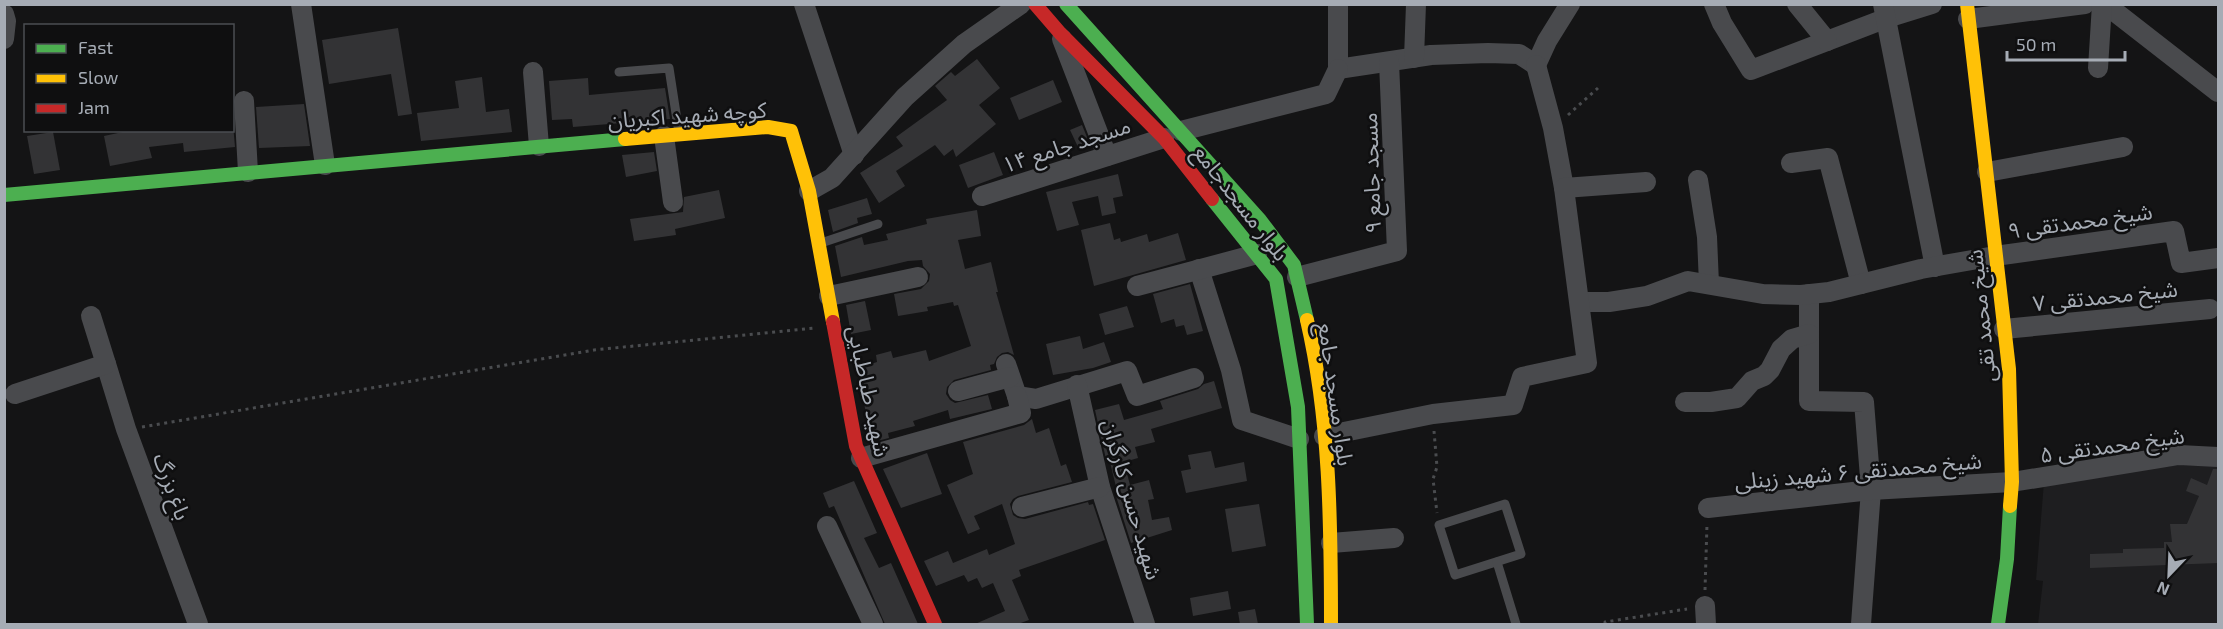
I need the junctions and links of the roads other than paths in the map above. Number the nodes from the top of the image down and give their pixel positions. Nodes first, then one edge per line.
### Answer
1 (301, 4) edge
2 (804, 4) edge
3 (1021, 4) edge
4 (1035, 4) edge
5 (1066, 4) edge
6 (1338, 4) edge
7 (1416, 4) edge
8 (1570, 4) edge
9 (1714, 4) edge
10 (1797, 4) edge
11 (1932, 4) edge
12 (2085, 4) edge
13 (2104, 4) edge
14 (1885, 11) edge
15 (1968, 12) edge
16 (4, 14) edge
17 (1060, 33) junction
18 (4, 39) edge
19 (1827, 41) junction
20 (1414, 58) junction
21 (1389, 62) junction
22 (1536, 64) junction
23 (2098, 68) dead end
24 (1338, 69) junction
25 (533, 72) dead end
26 (619, 72) dead end
27 (2218, 92) edge
28 (244, 101) dead end
29 (1173, 135) junction
30 (672, 136) junction
31 (539, 146) junction
32 (2123, 147) dead end
33 (854, 155) junction
34 (1107, 156) junction
35 (1791, 163) dead end
36 (325, 165) junction
37 (248, 172) junction
38 (1988, 172) junction
39 (1698, 180) dead end
40 (1646, 182) dead end
41 (1564, 188) junction
42 (809, 191) junction
43 (4, 195) edge
44 (982, 196) dead end
45 (673, 202) dead end
46 (878, 224) dead end
47 (819, 244) junction
48 (1257, 254) junction
49 (1995, 256) junction
50 (2218, 258) edge
51 (1935, 267) junction
52 (1199, 269) junction
53 (918, 277) dead end
54 (1297, 277) junction
55 (1709, 284) junction
56 (1861, 284) junction
57 (1137, 286) dead end
58 (1809, 294) junction
59 (829, 296) junction
60 (1580, 302) junction
61 (2210, 309) dead end
62 (91, 316) dead end
63 (2004, 329) junction
64 (1809, 334) junction
65 (106, 364) junction
66 (1194, 378) dead end
67 (1077, 385) junction
68 (958, 391) dead end
69 (15, 394) dead end
70 (1017, 396) junction
71 (1685, 402) dead end
72 (1324, 436) junction
73 (1299, 439) junction
74 (2218, 457) edge
75 (861, 458) junction
76 (2012, 482) junction
77 (1100, 487) junction
78 (1871, 490) junction
79 (1022, 507) dead end
80 (1708, 508) road end
81 (827, 526) dead end
82 (1394, 538) dead end
83 (1331, 543) junction
84 (1497, 561) junction
85 (1862, 618) edge
86 (198, 624) edge
87 (873, 624) edge
88 (934, 624) edge
89 (1145, 624) edge
90 (1307, 624) edge
91 (1331, 624) edge
92 (1516, 624) edge
93 (1998, 624) edge

1 - 36 street
2 - 33 street
3 - 33 street
4 - 17 main road, بلوار مسجدجامع
5 - 29 main road, بلوار مسجد جامع
6 - 24 street
7 - 20 street
8 - 22 street
9 - 19 street
10 - 19 street
11 - 14 street
12 - 15 street
13 - 23 street
13 - 27 street
14 - 19 street
14 - 51 street
15 - 38 main road, شیخ محمد تقی
16 - 18 street
17 - 29 main road, بلوار مسجدجامع
17 - 34 street
20 - 21 street
20 - 22 street
21 - 24 street
21 - 54 street, مسجد جامع ۹
22 - 41 street
24 - 29 street, مسجد جامع ۱۴
25 - 31 street
26 - 30 lane
28 - 37 street
29 - 34 street, مسجد جامع ۱۴
29 - 48 main road, بلوار مسجدجامع
29 - 54 main road, بلوار مسجد جامع
30 - 31 main road, کوچه شهید اکبریان
30 - 42 main road, کوچه شهید اکبریان
30 - 45 street
31 - 36 main road, کوچه شهید اکبریان
32 - 38 street
33 - 42 street
34 - 44 street, مسجد جامع ۱۴
35 - 56 street
36 - 37 main road, کوچه شهید اکبریان
37 - 43 main road, کوچه شهید اکبریان
38 - 49 main road, شیخ محمد تقی
39 - 55 street
40 - 41 street
41 - 60 street
42 - 47 main road, شهید طباطبایی
46 - 47 lane
47 - 59 main road, شهید طباطبایی
48 - 52 street
48 - 73 main road, بلوار مسجدجامع
49 - 50 street, شیخ محمدتقی ۹
49 - 51 street
49 - 63 main road, شیخ محمد تقی
51 - 56 street
52 - 57 street
52 - 73 street
53 - 59 street
54 - 72 main road, بلوار مسجد جامع
55 - 58 street
55 - 60 street
56 - 58 street
58 - 64 street
59 - 75 main road, شهید طباطبایی
60 - 72 street
61 - 63 street, شیخ محمدتقی ۷
62 - 65 street, باغ بزرگ
63 - 76 main road, شیخ محمد تقی
64 - 71 street
64 - 78 street
65 - 69 street
65 - 86 street, باغ بزرگ
66 - 67 street
67 - 70 street
67 - 77 street, شهید حسن کارگران
68 - 70 street
70 - 75 street
72 - 83 main road, بلوار مسجد جامع
73 - 90 main road, بلوار مسجدجامع
74 - 76 street, شیخ محمدتقی ۵
75 - 88 main road, شهید طباطبایی
76 - 78 street, شیخ محمدتقی ۶ شهید زینلی
76 - 93 main road, شیخ محمد تقی
77 - 79 street
77 - 89 street, شهید حسن کارگران
78 - 80 street, شیخ محمدتقی ۶ شهید زینلی
78 - 85 street
81 - 87 street
82 - 83 street
83 - 91 main road, بلوار مسجد جامع
84 - 84 lane
84 - 92 lane

